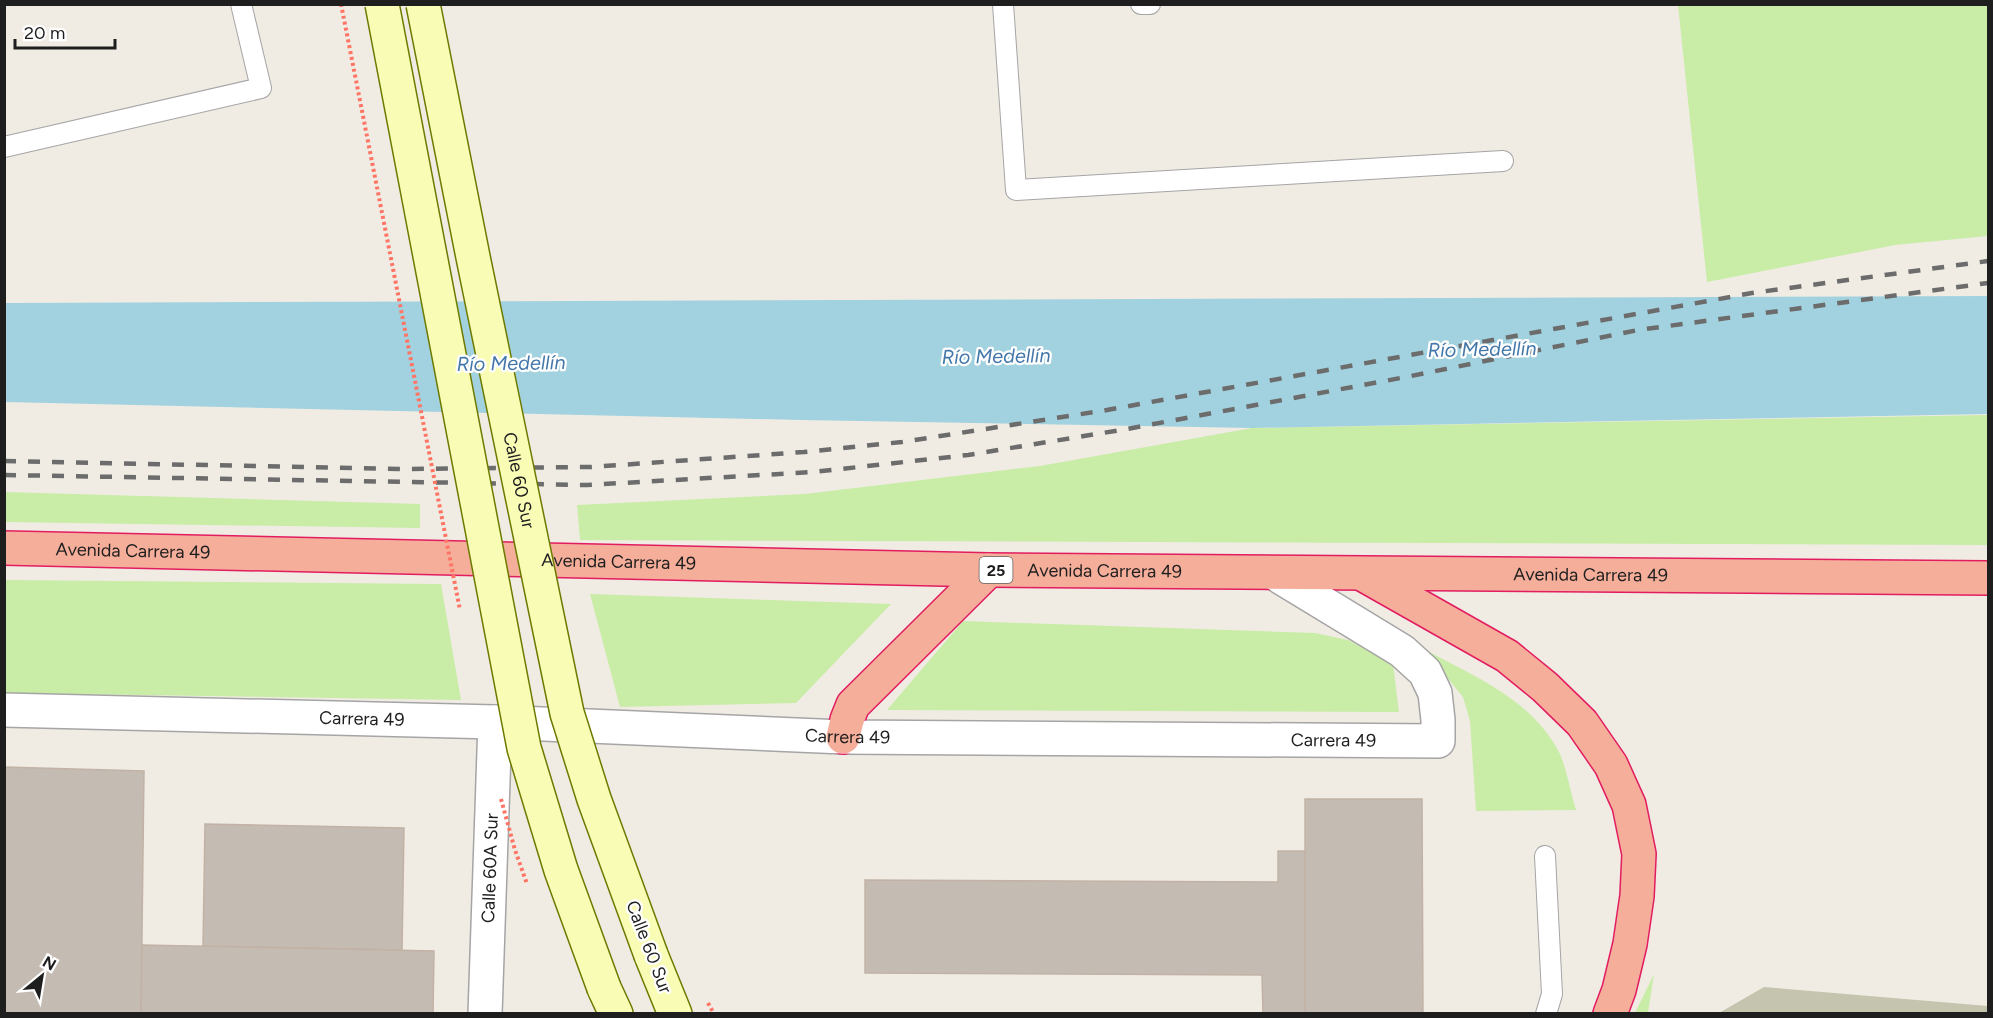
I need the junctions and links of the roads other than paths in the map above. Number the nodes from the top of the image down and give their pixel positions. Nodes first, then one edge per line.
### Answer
1 (241, 4) edge
2 (382, 4) edge
3 (423, 4) edge
4 (1003, 4) edge
5 (1140, 4) edge
6 (1150, 4) edge
7 (4, 147) edge
8 (1503, 161) dead end
9 (4, 548) edge
10 (989, 570) junction
11 (1274, 573) junction
12 (1362, 574) junction
13 (1989, 578) edge
14 (4, 710) edge
15 (495, 723) junction
16 (843, 737) junction
17 (1545, 856) dead end
18 (610, 1001) edge
19 (485, 1014) edge
20 (675, 1014) edge
21 (1546, 1014) edge
22 (1610, 1014) edge

1 - 7 lane
2 - 18 main road, bridge
3 - 20 main road, Calle 60 Sur, bridge
4 - 8 lane
5 - 6 lane
9 - 10 highway, Avenida Carrera 49 / 25
10 - 11 highway, Avenida Carrera 49 / 25
10 - 16 highway
11 - 12 highway, Avenida Carrera 49 / 25
11 - 16 street, Carrera 49
12 - 13 highway, Avenida Carrera 49 / 25
12 - 22 highway
14 - 15 street, Carrera 49
15 - 16 street, Carrera 49
15 - 19 street, Calle 60A Sur
17 - 21 lane

